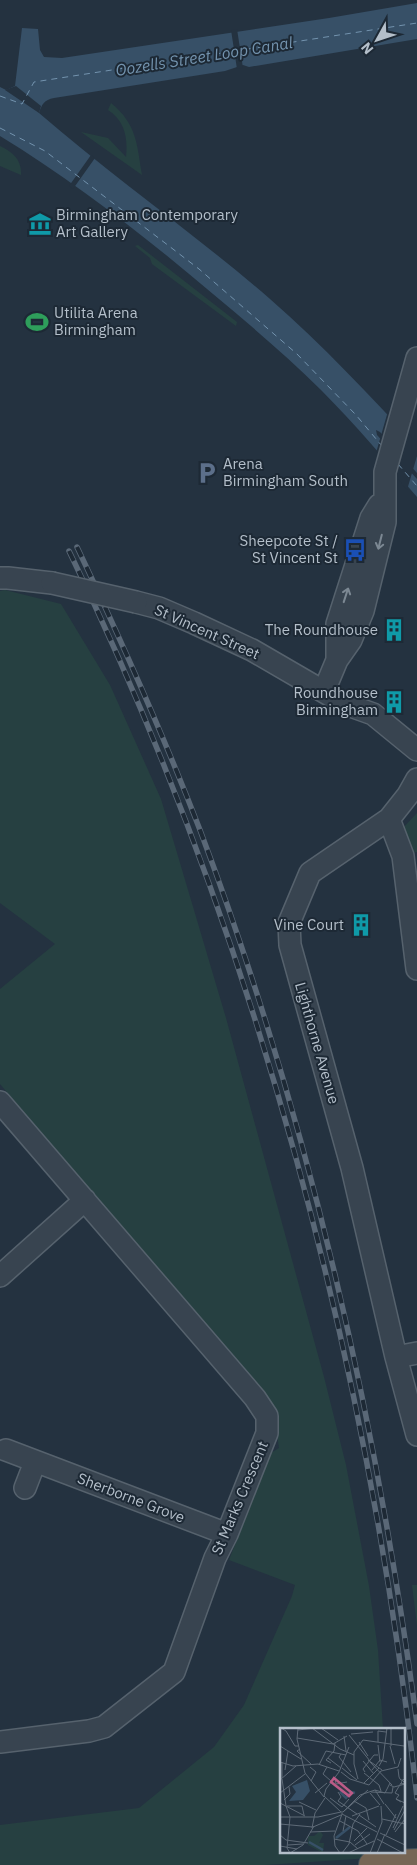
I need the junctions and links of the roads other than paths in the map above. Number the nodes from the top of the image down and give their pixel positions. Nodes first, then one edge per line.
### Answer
1 (417, 358) edge
2 (411, 410) edge
3 (0, 578) edge
4 (324, 691) junction
5 (417, 752) edge
6 (417, 778) edge
7 (389, 819) junction
8 (417, 969) edge
9 (0, 1102) edge
10 (85, 1200) junction
11 (0, 1276) edge
12 (407, 1355) edge
13 (417, 1435) edge
14 (6, 1450) dead end
15 (35, 1462) junction
16 (25, 1488) dead end
17 (227, 1534) junction
18 (0, 1742) edge
19 (417, 1863) edge
20 (373, 1865) edge
21 (376, 1865) edge

1 - 2 street
2 - 4 street
3 - 4 street, St Vincent Street, bridge
4 - 5 street, St Vincent Street
6 - 7 street, Lighthorne Avenue
7 - 8 street
7 - 12 street, Lighthorne Avenue
9 - 10 street, St Marks Crescent
10 - 11 street
10 - 17 street, St Marks Crescent
12 - 13 street, Lighthorne Avenue
14 - 15 street, Sherborne Grove
15 - 16 street
15 - 17 street, Sherborne Grove
17 - 18 street, St Marks Crescent
19 - 21 highway
20 - 21 highway

